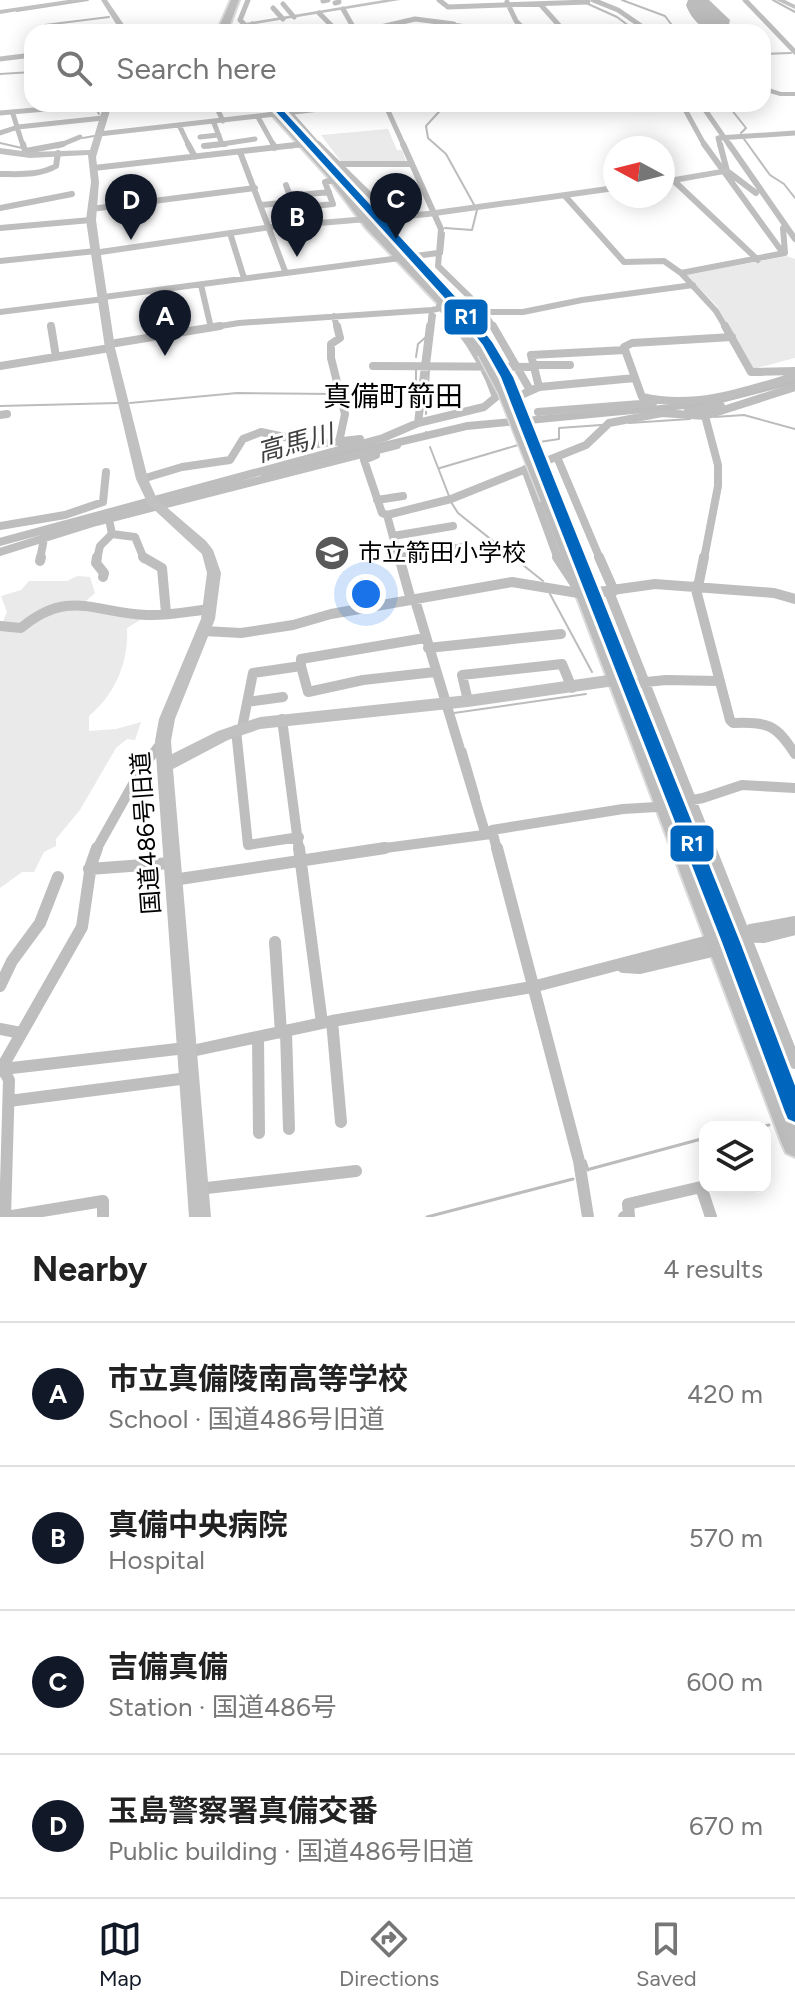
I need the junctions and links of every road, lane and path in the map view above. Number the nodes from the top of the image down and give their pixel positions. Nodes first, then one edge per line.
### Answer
1 (82, 0) edge
2 (104, 0) edge
3 (235, 0) edge
4 (248, 0) edge
5 (397, 0) edge
6 (439, 0) edge
7 (745, 0) edge
8 (779, 0) edge
9 (72, 1) edge
10 (587, 1) edge
11 (375, 2) edge
12 (506, 2) edge
13 (335, 3) edge
14 (283, 4) dead end
15 (310, 4) dead end
16 (540, 4) junction
17 (478, 6) junction
18 (448, 7) junction
19 (795, 7) edge
20 (273, 8) dead end
21 (0, 12) edge
22 (315, 14) junction
23 (482, 15) dead end
24 (294, 17) junction
25 (283, 19) junction
26 (120, 24) edge
27 (225, 24) edge
28 (242, 24) edge
29 (258, 24) edge
30 (329, 24) edge
31 (351, 24) edge
32 (393, 24) edge
33 (450, 24) joint
34 (519, 24) edge
35 (558, 24) edge
36 (640, 24) edge
37 (768, 24) edge
38 (771, 27) edge
39 (795, 52) edge
40 (24, 56) edge
41 (0, 59) edge
42 (31, 112) edge
43 (97, 112) edge
44 (104, 112) edge
45 (219, 112) edge
46 (266, 112) edge
47 (279, 112) edge
48 (290, 112) edge
49 (389, 112) edge
50 (686, 112) edge
51 (706, 112) edge
52 (0, 113) edge
53 (13, 114) junction
54 (258, 117) junction
55 (101, 118) junction
56 (223, 121) junction
57 (214, 123) junction
58 (18, 127) junction
59 (180, 127) junction
60 (0, 133) edge
61 (795, 133) edge
62 (99, 134) junction
63 (219, 135) junction
64 (723, 136) junction
65 (80, 137) dead end
66 (200, 137) dead end
67 (255, 139) dead end
68 (222, 144) junction
69 (304, 144) junction
70 (204, 146) dead end
71 (275, 148) junction
72 (0, 151) edge
73 (26, 152) junction
74 (93, 152) junction
75 (240, 152) junction
76 (58, 153) junction
77 (195, 157) junction
78 (338, 164) junction
79 (412, 164) junction
80 (94, 168) junction
81 (726, 172) junction
82 (0, 174) edge
83 (335, 180) junction
84 (675, 180) edge
85 (286, 185) dead end
86 (675, 187) edge
87 (255, 188) junction
88 (603, 190) edge
89 (329, 192) junction
90 (72, 194) dead end
91 (565, 196) junction
92 (763, 196) junction
93 (292, 202) junction
94 (261, 205) junction
95 (0, 208) edge
96 (91, 214) junction
97 (436, 214) junction
98 (388, 218) junction
99 (365, 219) junction
100 (300, 224) junction
101 (786, 226) junction
102 (271, 227) junction
103 (0, 228) edge
104 (230, 233) junction
105 (795, 239) edge
106 (96, 252) junction
107 (438, 253) junction
108 (783, 253) junction
109 (401, 258) junction
110 (758, 260) junction
111 (0, 263) edge
112 (285, 271) junction
113 (681, 273) junction
114 (244, 278) junction
115 (201, 285) junction
116 (693, 285) junction
117 (104, 298) junction
118 (441, 309) junction
119 (0, 312) edge
120 (483, 312) junction
121 (334, 316) junction
122 (51, 325) dead end
123 (211, 328) junction
124 (732, 337) junction
125 (110, 346) junction
126 (625, 350) junction
127 (56, 357) junction
128 (484, 359) junction
129 (570, 365) dead end
130 (0, 366) edge
131 (373, 366) dead end
132 (533, 366) junction
133 (423, 367) junction
134 (518, 367) junction
135 (795, 374) edge
136 (635, 378) junction
137 (539, 387) junction
138 (795, 387) edge
139 (530, 390) junction
140 (496, 397) junction
141 (752, 400) junction
142 (667, 408) junction
143 (538, 412) dead end
144 (705, 416) junction
145 (418, 423) junction
146 (394, 440) junction
147 (339, 442) junction
148 (557, 457) junction
149 (525, 469) junction
150 (106, 472) dead end
151 (142, 479) junction
152 (403, 496) dead end
153 (377, 500) junction
154 (154, 504) junction
155 (127, 515) junction
156 (387, 515) junction
157 (96, 522) junction
158 (0, 526) edge
159 (453, 526) dead end
160 (111, 529) junction
161 (393, 536) junction
162 (44, 539) junction
163 (0, 542) edge
164 (464, 547) dead end
165 (0, 552) edge
166 (399, 557) junction
167 (40, 561) dead end
168 (103, 577) dead end
169 (696, 586) junction
170 (612, 591) junction
171 (584, 594) junction
172 (795, 599) edge
173 (413, 600) junction
174 (211, 609) junction
175 (166, 613) junction
176 (0, 626) edge
177 (204, 631) junction
178 (561, 634) dead end
179 (426, 643) junction
180 (301, 666) junction
181 (435, 672) junction
182 (720, 681) junction
183 (647, 682) junction
184 (616, 683) junction
185 (572, 688) junction
186 (283, 697) dead end
187 (468, 701) junction
188 (247, 702) junction
189 (446, 703) junction
190 (282, 719) junction
191 (239, 729) junction
192 (163, 741) junction
193 (795, 754) edge
194 (164, 766) junction
195 (795, 788) edge
196 (691, 799) junction
197 (665, 804) junction
198 (492, 831) junction
199 (299, 837) junction
200 (302, 859) junction
201 (89, 869) junction
202 (172, 872) junction
203 (58, 877) dead end
204 (795, 922) edge
205 (795, 929) edge
206 (749, 934) junction
207 (275, 942) dead end
208 (715, 944) junction
209 (0, 986) edge
210 (535, 986) junction
211 (327, 1022) junction
212 (0, 1029) edge
213 (283, 1032) junction
214 (21, 1033) junction
215 (258, 1038) junction
216 (187, 1050) junction
217 (795, 1063) edge
218 (1, 1070) edge
219 (189, 1078) junction
220 (9, 1101) junction
221 (341, 1122) dead end
222 (289, 1129) dead end
223 (259, 1133) dead end
224 (795, 1144) edge
225 (356, 1171) dead end
226 (198, 1189) junction
227 (5, 1217) edge
228 (103, 1217) edge
229 (200, 1217) edge
230 (588, 1217) edge
231 (624, 1217) edge
232 (711, 1217) edge

1 - 9 street
2 - 26 street
3 - 27 highway
4 - 28 street
5 - 11 street
6 - 18 street
7 - 37 street
8 - 19 street
9 - 21 street
10 - 16 street
10 - 36 street
11 - 13 street
12 - 16 street
12 - 17 street
12 - 34 street
13 - 22 street
13 - 31 street
14 - 24 street
15 - 22 street
16 - 35 street
17 - 18 street
17 - 23 street
18 - 33 street
20 - 25 street
22 - 24 street
22 - 30 street
24 - 25 street
25 - 29 street
32 - 33 street
38 - 39 street
40 - 41 street
42 - 53 street
43 - 55 street
44 - 55 street
45 - 56 street
46 - 54 street
47 - 69 highway
48 - 78 street
49 - 79 street
50 - 81 street
51 - 64 street
52 - 53 street
53 - 58 street
54 - 56 street
54 - 71 street
55 - 58 street
55 - 62 street
56 - 57 street
57 - 59 street
57 - 63 street
58 - 60 street
58 - 73 street
59 - 62 street
59 - 77 street
61 - 64 street
62 - 74 street
63 - 66 street
63 - 68 street
64 - 81 street
64 - 92 street
65 - 73 street
67 - 68 street
68 - 70 street
69 - 71 street
69 - 83 highway
71 - 75 street
72 - 73 street
73 - 76 street
74 - 76 street
74 - 80 street, 国道486号旧道
75 - 77 street
75 - 87 street
76 - 82 street
77 - 80 street
78 - 79 street
78 - 98 street
79 - 97 street
80 - 96 street, 国道486号旧道
81 - 84 street
81 - 92 street
81 - 108 street
83 - 89 street
83 - 99 highway
85 - 93 street
86 - 110 street
87 - 94 street
87 - 96 street
88 - 91 street
89 - 93 street
89 - 93 street
90 - 95 street
91 - 97 street
91 - 113 street
92 - 101 street
93 - 94 street
93 - 100 street
94 - 102 street
96 - 103 street
96 - 106 street, 国道486号旧道
97 - 98 street
97 - 107 street
98 - 99 street
99 - 100 street
99 - 109 highway
100 - 102 street
101 - 105 street
101 - 108 street
102 - 104 street
102 - 112 street
104 - 106 street
104 - 114 street
106 - 111 street
106 - 117 street, 国道486号旧道
107 - 109 street
107 - 120 street
108 - 110 street
109 - 112 street
109 - 118 highway
110 - 113 street
112 - 114 street
113 - 116 street
114 - 115 street
115 - 117 street
115 - 123 street
116 - 120 street
116 - 124 street
117 - 119 street
117 - 125 street, 国道486号旧道
118 - 120 street
118 - 121 street
118 - 128 highway
118 - 133 street
120 - 134 street
121 - 123 street
121 - 147 street
122 - 127 street
123 - 125 street
124 - 126 street
124 - 135 street
125 - 127 street
125 - 151 street, 国道486号旧道
126 - 132 street
126 - 136 street
127 - 130 street
128 - 133 street
128 - 134 street
128 - 140 street
128 - 171 highway, bridge
129 - 132 street
131 - 133 street
132 - 134 street
132 - 137 street
133 - 145 street
134 - 139 street
135 - 142 street
136 - 137 street
136 - 142 street
137 - 139 street
138 - 141 street
139 - 140 street
140 - 145 street
141 - 142 street
141 - 144 street
142 - 143 street
142 - 144 street
142 - 148 street
144 - 169 street
145 - 146 street
146 - 147 street
146 - 153 street
146 - 154 street
147 - 151 street
148 - 149 street
148 - 170 street
149 - 156 street
149 - 171 street
150 - 158 street
151 - 154 street, 国道486号旧道
152 - 153 street
153 - 156 street
154 - 155 street
154 - 163 street
154 - 174 street, 国道486号旧道
155 - 157 street
155 - 160 street
156 - 161 street
157 - 160 street
157 - 162 street
159 - 161 street
160 - 168 street
160 - 175 street
161 - 166 street
162 - 165 street
162 - 167 street
164 - 166 street
166 - 173 street
169 - 170 street
169 - 172 street
169 - 182 street
170 - 171 street
170 - 183 street
171 - 173 street
171 - 184 highway
173 - 177 street
173 - 179 street
174 - 175 street
174 - 177 street, 国道486号旧道
175 - 176 street
177 - 192 street, 国道486号旧道
178 - 179 street
179 - 180 street
179 - 181 street
180 - 181 street
180 - 188 street
181 - 189 street
182 - 183 street
182 - 193 street
183 - 184 street
183 - 196 street
184 - 185 street
184 - 197 highway
185 - 187 street
185 - 187 street
186 - 188 street
187 - 189 street
188 - 191 street
189 - 190 street
189 - 198 street
190 - 191 street
190 - 199 street
191 - 194 street
191 - 199 street
192 - 194 street, 国道486号旧道
192 - 201 street
194 - 202 street, 国道486号旧道
195 - 196 street
196 - 197 street
196 - 206 street
197 - 198 street
197 - 208 highway
198 - 200 street
198 - 210 street
199 - 200 street
200 - 202 street
200 - 211 street
201 - 202 street
201 - 214 street
202 - 216 street, 国道486号旧道
203 - 209 street
204 - 206 street
205 - 206 street
206 - 208 street
206 - 217 street
207 - 213 street
208 - 210 street
208 - 224 highway
210 - 211 street
210 - 230 street
211 - 213 street
211 - 221 street
212 - 214 street
213 - 215 street
213 - 222 street
214 - 218 street
215 - 216 street
215 - 223 street
216 - 218 street
216 - 219 street, 国道486号旧道
218 - 220 street
219 - 220 street
219 - 226 street, 国道486号旧道
220 - 227 street
225 - 226 street
226 - 229 street, 国道486号旧道
227 - 228 street
231 - 232 street

